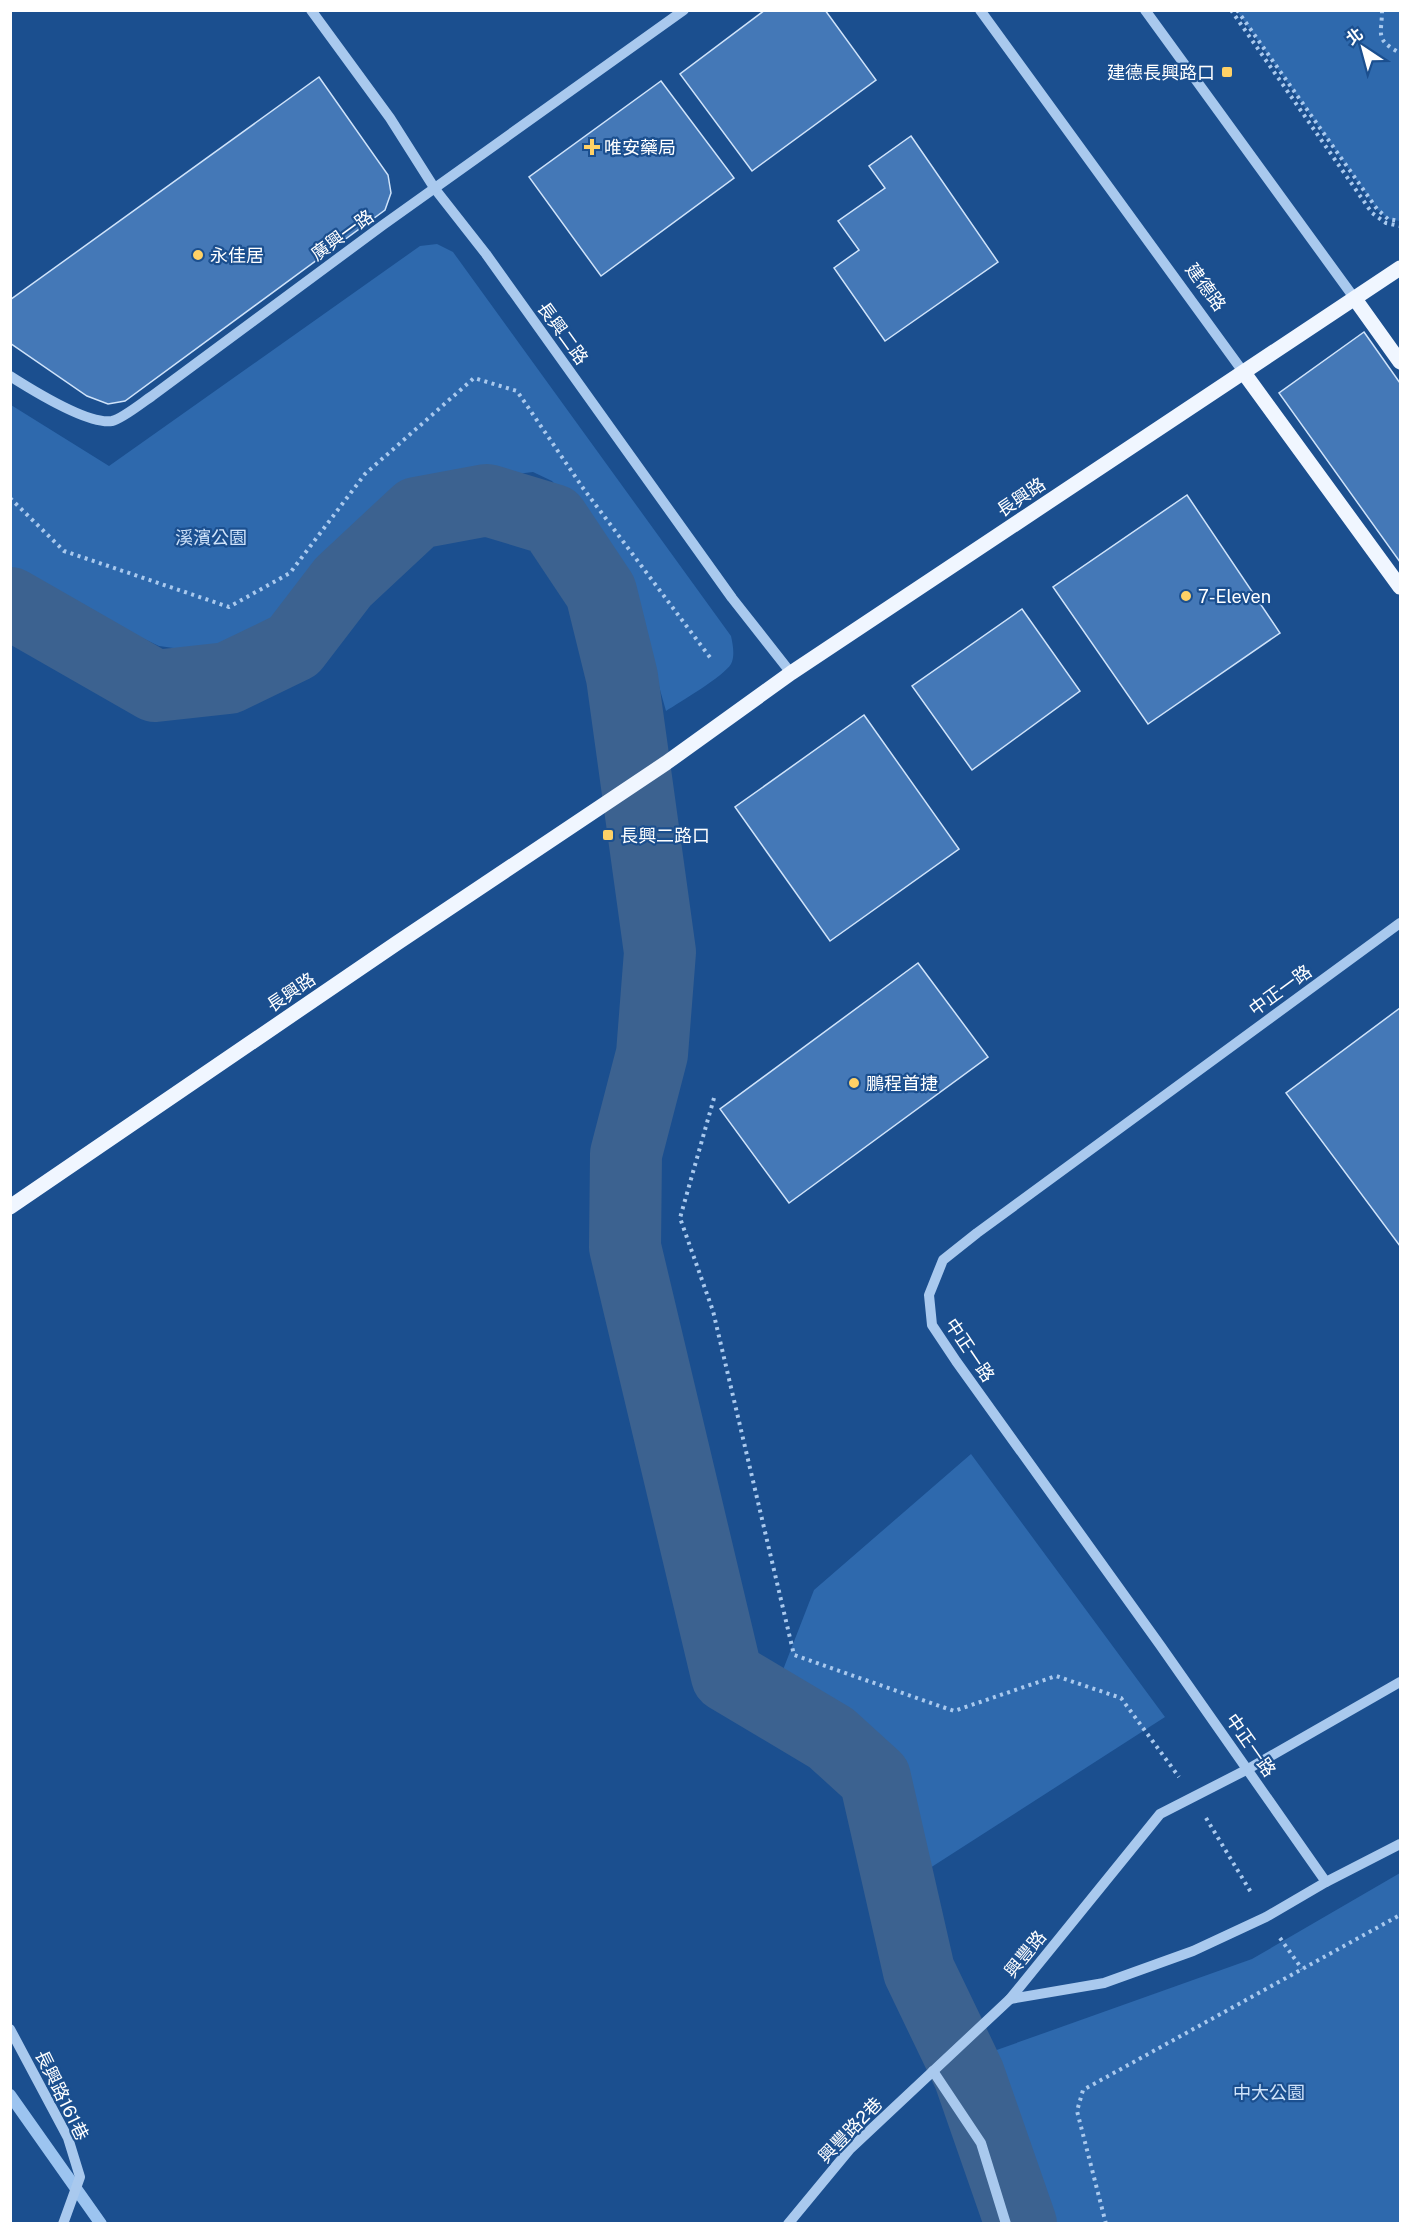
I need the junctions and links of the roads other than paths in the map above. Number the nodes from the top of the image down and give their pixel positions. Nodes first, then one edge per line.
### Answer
1 (311, 10) edge
2 (684, 10) edge
3 (980, 10) edge
4 (1145, 10) edge
5 (435, 189) junction
6 (1401, 268) edge
7 (1355, 299) junction
8 (1401, 362) edge
9 (1244, 373) junction
10 (10, 376) edge
11 (1401, 587) edge
12 (791, 673) junction
13 (1401, 923) edge
14 (10, 1207) edge
15 (1401, 1682) edge
16 (1248, 1769) junction
17 (1401, 1844) edge
18 (1326, 1882) junction
19 (1010, 1998) junction
20 (10, 2030) edge
21 (937, 2068) junction
22 (63, 2223) edge
23 (788, 2223) edge
24 (1006, 2223) edge

1 - 5 street, 長興二路
2 - 5 street, 廣興一路
3 - 9 street, 建德路
4 - 7 street
5 - 10 street, 廣興一路
5 - 12 street, 長興二路
6 - 7 main road, 長興路
7 - 8 main road
7 - 9 main road, 長興路
9 - 11 main road, 建德路
9 - 12 main road, 長興路
12 - 14 main road, 長興路
13 - 16 street, 中正一路
15 - 16 street, 興豐路
16 - 18 street, 中正一路
16 - 19 street, 興豐路
17 - 18 street, 興豐路
18 - 19 street, 興豐路
19 - 21 street, 興豐路2巷
20 - 22 street, 長興路161巷
21 - 23 street, 興豐路2巷
21 - 24 street

